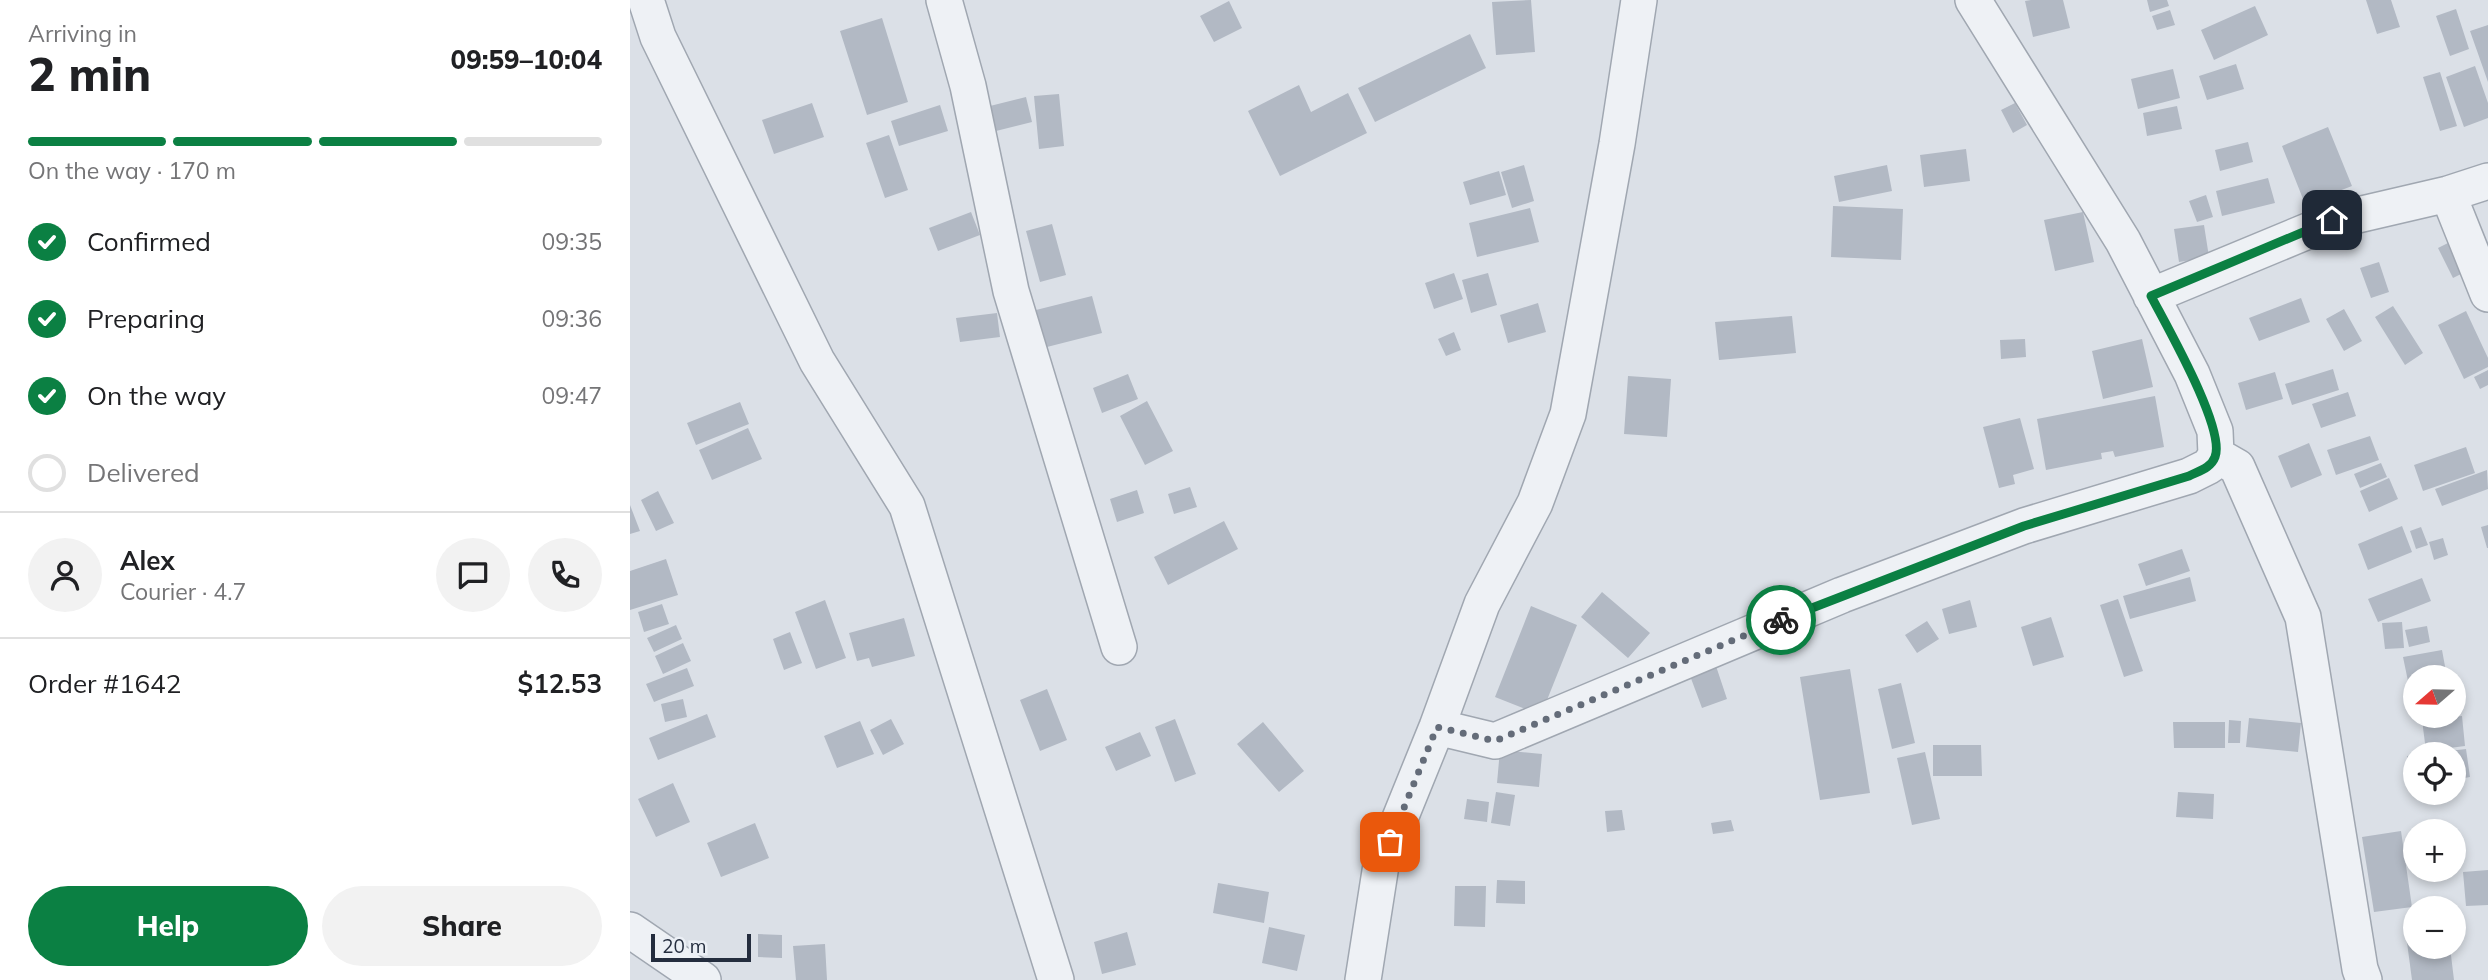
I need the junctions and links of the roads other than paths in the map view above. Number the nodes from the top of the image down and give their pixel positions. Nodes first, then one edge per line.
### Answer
1 (646, 0) edge
2 (944, 0) edge
3 (1639, 0) edge
4 (1973, 0) edge
5 (2488, 181) edge
6 (2448, 194) junction
7 (2488, 294) edge
8 (2151, 296) junction
9 (2216, 455) junction
10 (1119, 647) dead end
11 (1437, 727) junction
12 (630, 930) edge
13 (703, 980) edge
14 (1056, 980) edge
15 (1363, 980) edge
16 (2364, 980) edge

1 - 14 street
2 - 10 street
3 - 11 street
4 - 8 street
5 - 6 street
6 - 7 street
6 - 8 street
8 - 9 street
9 - 11 street
9 - 16 street
11 - 15 street
12 - 13 street

